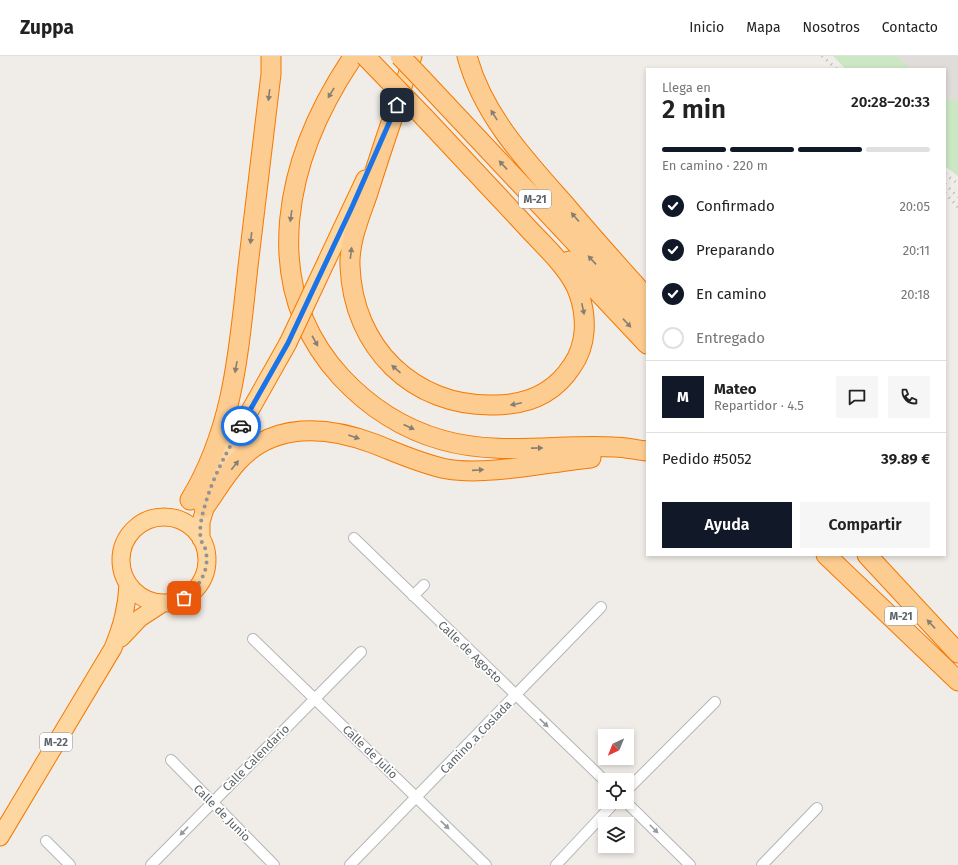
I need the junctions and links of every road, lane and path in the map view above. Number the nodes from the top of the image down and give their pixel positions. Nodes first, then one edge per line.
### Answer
1 (271, 56) edge
2 (376, 56) edge
3 (400, 56) edge
4 (413, 56) edge
5 (467, 56) edge
6 (358, 58) edge
7 (397, 105) junction
8 (427, 113) junction
9 (646, 297) edge
10 (646, 318) edge
11 (646, 343) edge
12 (646, 453) edge
13 (646, 453) edge
14 (197, 504) junction
15 (167, 518) junction
16 (354, 538) dead end
17 (201, 539) junction
18 (827, 556) edge
19 (845, 556) edge
20 (867, 556) edge
21 (128, 584) junction
22 (424, 585) dead end
23 (413, 596) junction
24 (163, 603) junction
25 (601, 607) dead end
26 (253, 639) dead end
27 (112, 648) junction
28 (361, 652) dead end
29 (958, 652) edge
30 (958, 678) edge
31 (958, 681) edge
32 (516, 696) junction
33 (314, 699) junction
34 (715, 702) dead end
35 (171, 760) dead end
36 (598, 774) edge
37 (634, 783) edge
38 (417, 798) junction
39 (211, 802) junction
40 (817, 808) dead end
41 (608, 809) edge
42 (633, 809) edge
43 (0, 837) edge
44 (46, 841) dead end
45 (70, 865) edge
46 (151, 865) edge
47 (274, 865) edge
48 (350, 865) edge
49 (486, 865) edge
50 (556, 865) edge
51 (690, 865) edge
52 (762, 865) edge

1 -> 14 highway
2 - 8 highway, M-21
10 -> 3 highway, M-21, bridge
4 - 7 highway, M-22
9 -> 5 highway
6 - 8 highway, bridge
6 -> 13 highway
8 -> 7 highway
7 - 14 highway, M-22, bridge
8 -> 11 highway, M-21
14 -> 12 highway
14 - 15 highway, M-22
14 - 17 highway, M-22
15 - 17 highway, M-22
15 - 21 highway, M-22
16 - 23 street, Calle de Agosto
17 - 24 highway, M-22
18 - 31 highway
19 - 30 highway, M-21
29 -> 20 highway, M-21
21 - 24 highway, M-22
21 - 27 highway, M-22
22 - 23 street
23 - 32 street, Calle de Agosto
24 - 27 highway, M-22
25 - 32 street, Camino a Coslada
26 - 33 street, Calle de Julio
27 - 43 highway, M-22
28 - 33 street, Calle Calendario
32 -> 36 street, Calle de Agosto
32 - 38 street, Camino a Coslada
33 - 38 street, Calle de Julio
33 - 39 street, Calle Calendario
34 - 37 street
35 - 39 street, Calle de Junio
38 - 48 street, Camino a Coslada
38 -> 49 street, Calle de Julio
39 -> 46 street, Calle Calendario
39 - 47 street, Calle de Junio
40 - 52 street
41 - 50 street
42 -> 51 street
44 - 45 street

